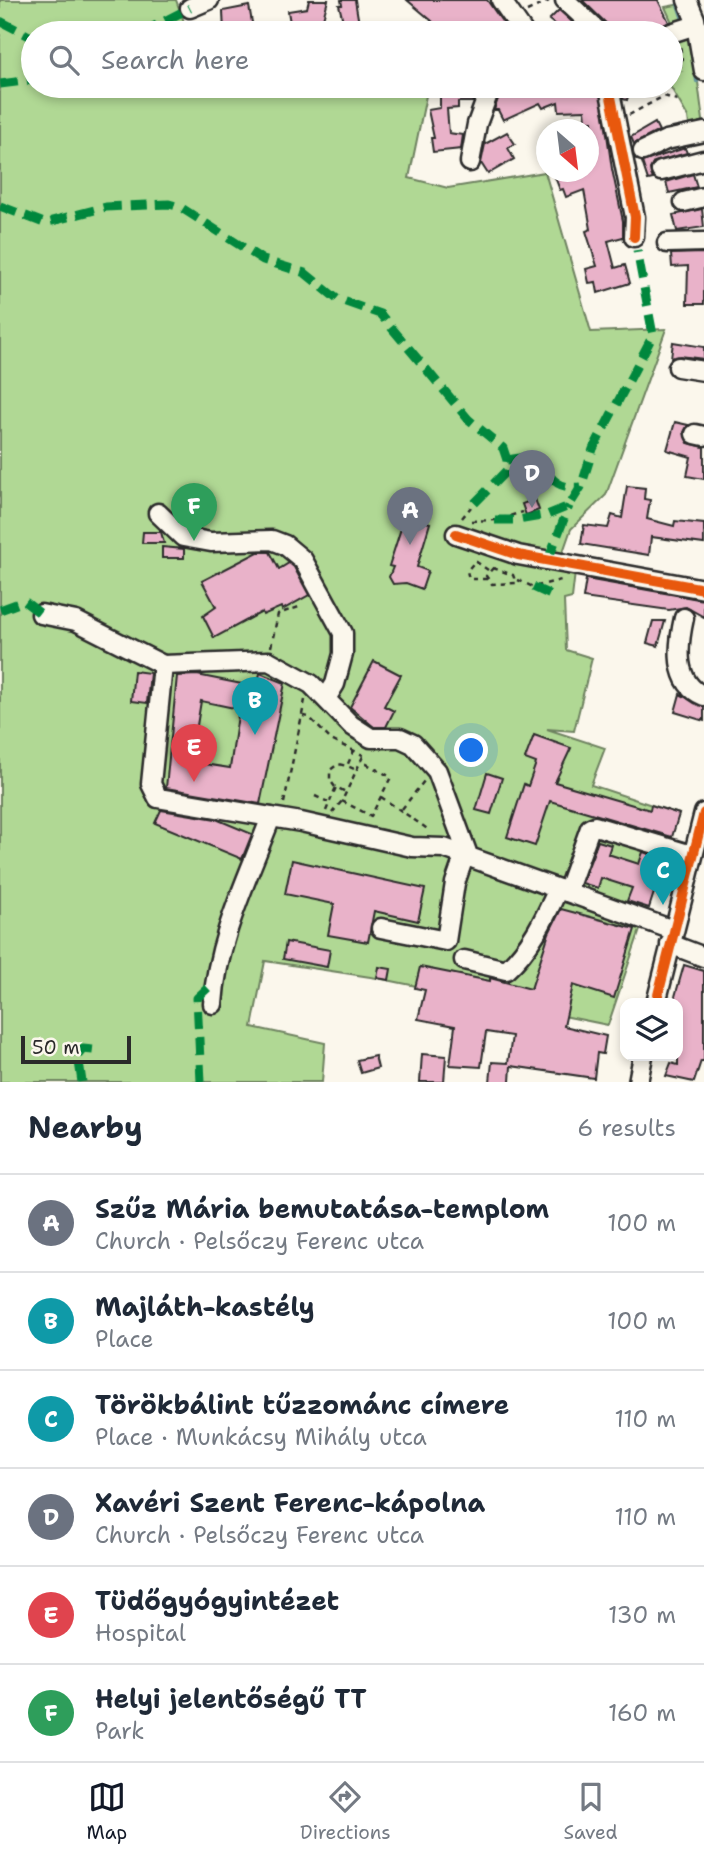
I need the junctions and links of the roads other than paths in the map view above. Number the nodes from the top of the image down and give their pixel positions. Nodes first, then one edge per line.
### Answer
1 (209, 0) edge
2 (501, 0) edge
3 (565, 0) edge
4 (687, 0) edge
5 (190, 8) dead end
6 (515, 21) edge
7 (587, 21) edge
8 (696, 25) junction
9 (683, 29) edge
10 (704, 71) edge
11 (487, 98) edge
12 (611, 98) edge
13 (704, 132) edge
14 (643, 152) dead end
15 (704, 160) edge
16 (470, 162) dead end
17 (661, 171) dead end
18 (704, 197) edge
19 (684, 202) dead end
20 (634, 237) dead end
21 (704, 242) edge
22 (667, 243) dead end
23 (678, 367) dead end
24 (704, 371) edge
25 (158, 513) dead end
26 (458, 529) road end
27 (704, 589) edge
28 (41, 614) dead end
29 (684, 618) dead end
30 (163, 664) junction
31 (327, 696) junction
32 (704, 696) edge
33 (277, 818) junction
34 (703, 823) edge
35 (466, 855) junction
36 (692, 855) junction
37 (562, 890) junction
38 (381, 928) dead end
39 (672, 937) junction
40 (704, 957) edge
41 (464, 960) dead end
42 (657, 998) edge
43 (213, 1004) dead end
44 (642, 1061) edge
45 (638, 1082) edge

1 - 5 street
2 - 6 street
3 - 7 street
4 - 8 street
8 - 9 street
8 - 10 street
11 - 16 street
12 - 20 street
13 - 14 street
15 - 17 street
18 - 19 street
21 - 22 street
23 - 24 street
25 - 31 street
26 - 27 street
28 - 30 street
29 - 32 street
30 - 31 street
30 - 33 street
31 - 35 street
33 - 35 street
33 - 43 street
34 - 36 street
35 - 37 street
35 - 38 street
36 - 37 street
36 - 39 street
37 - 39 street
37 - 41 street
39 - 40 street
39 - 42 street
44 - 45 street

